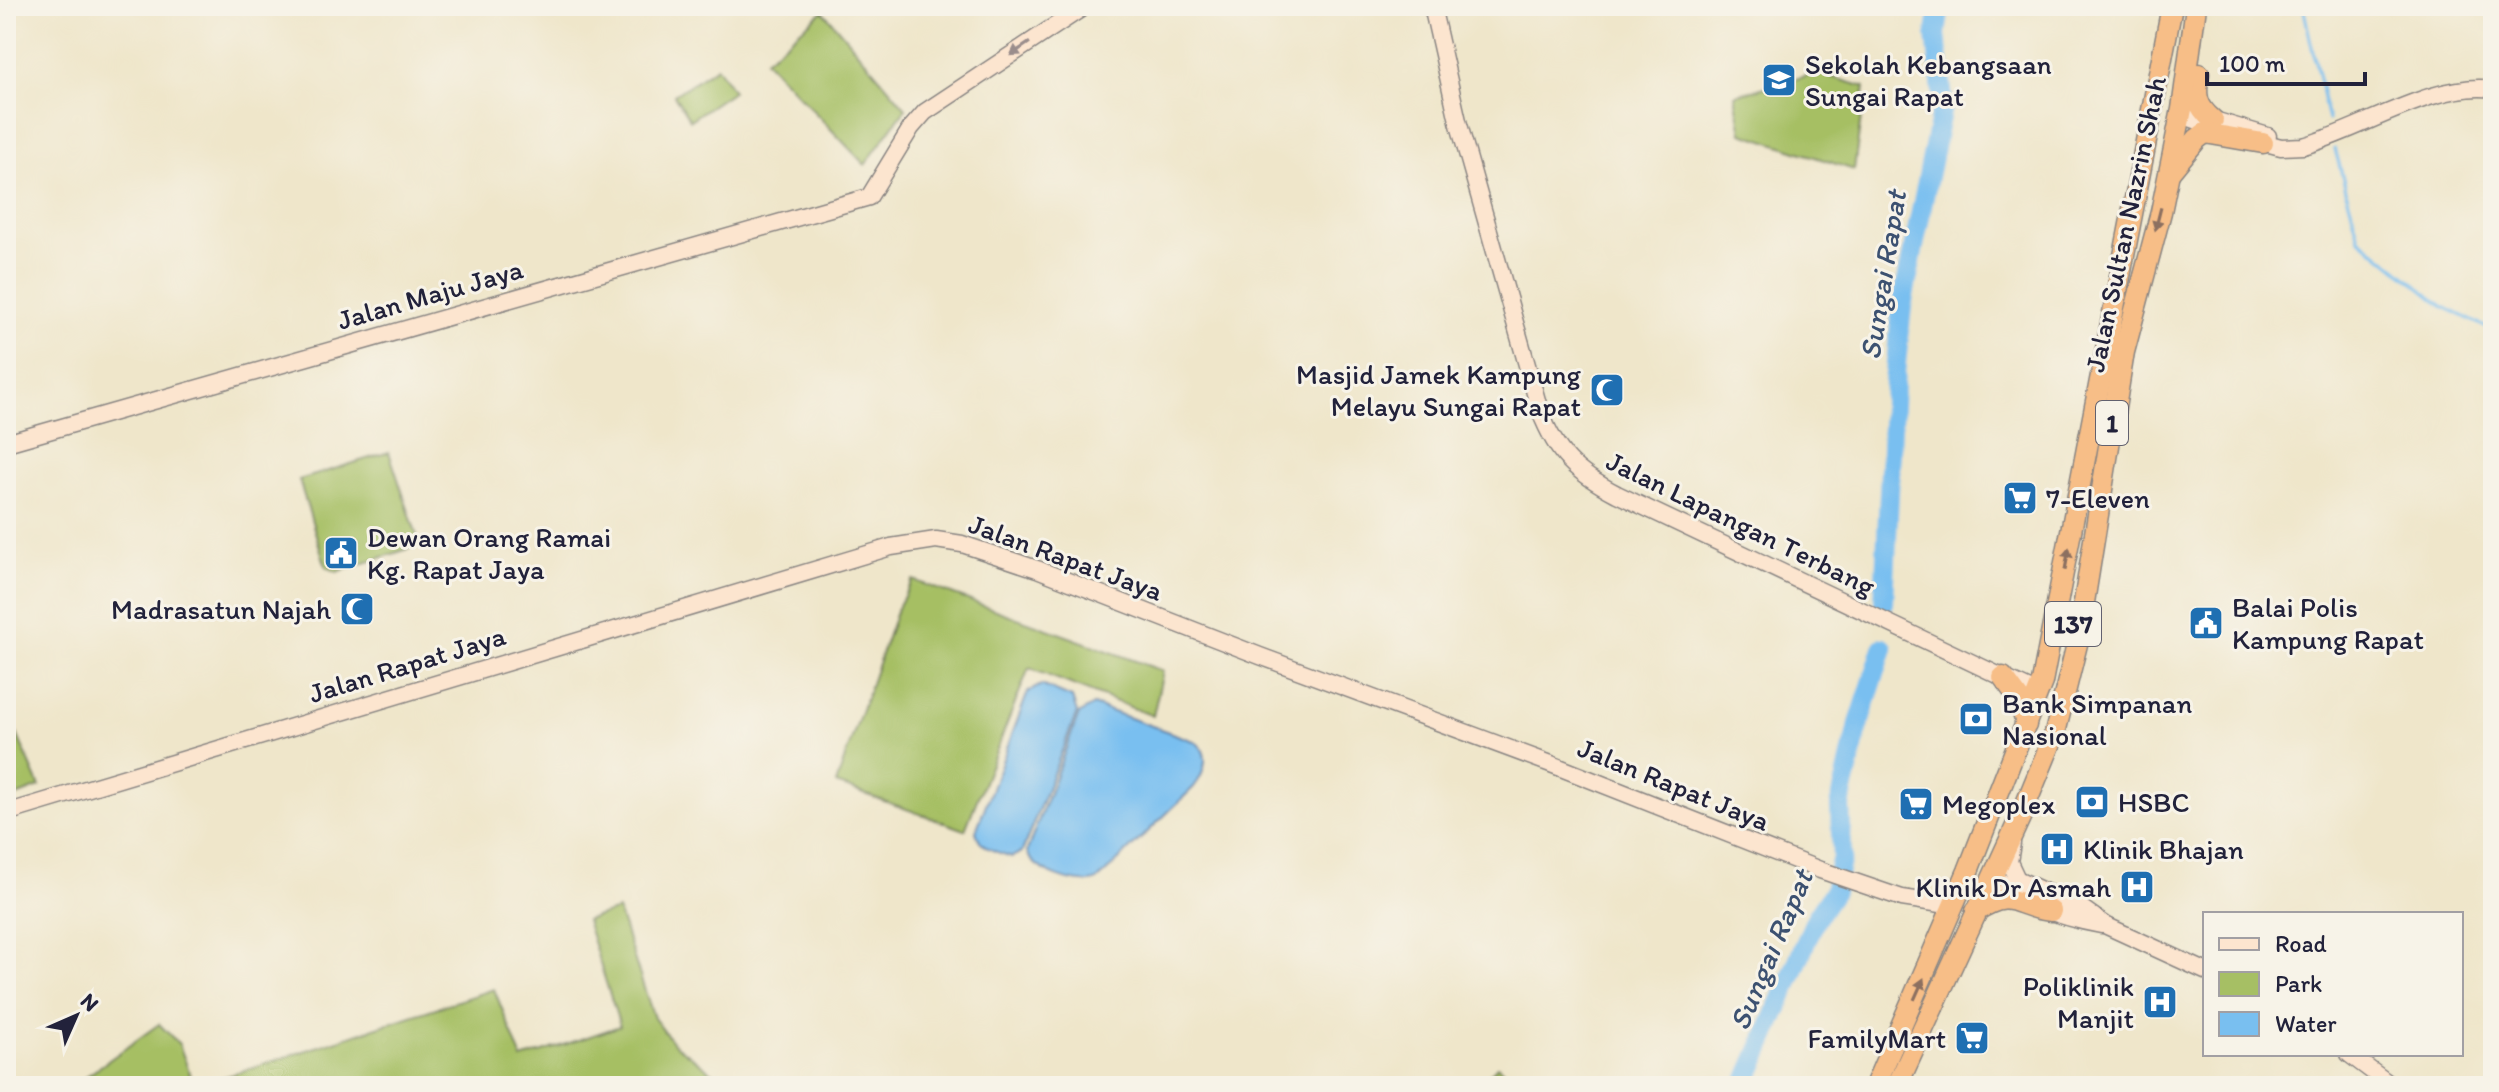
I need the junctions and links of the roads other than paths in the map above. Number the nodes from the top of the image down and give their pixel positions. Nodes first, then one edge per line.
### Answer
1 (1085, 6) edge
2 (1432, 6) edge
3 (2172, 6) edge
4 (2199, 6) edge
5 (2168, 35) junction
6 (2493, 82) edge
7 (2493, 89) edge
8 (2179, 112) junction
9 (2213, 120) junction
10 (2263, 143) junction
11 (2167, 176) junction
12 (2123, 257) junction
13 (6, 443) edge
14 (2093, 540) junction
15 (2003, 677) junction
16 (2037, 682) junction
17 (2026, 725) junction
18 (2023, 811) junction
19 (6, 813) edge
20 (1994, 873) junction
21 (1954, 906) junction
22 (1976, 911) junction
23 (2051, 911) junction
24 (2107, 926) junction
25 (2203, 970) edge
26 (2352, 1056) edge
27 (1875, 1086) edge
28 (1897, 1086) edge
29 (2392, 1086) edge

1 -> 13 street, Jalan Maju Jaya
2 - 15 street, Jalan Lapangan Terbang
3 - 5 highway, Jalan Sultan Nazrin Shah / 1
4 - 8 highway, Jalan Sultan Nazrin Shah / 1
4 - 9 highway
5 - 8 highway
5 - 12 highway, Jalan Sultan Nazrin Shah / 1
6 - 9 street
7 - 10 street
8 - 9 street
8 - 10 street
8 - 11 highway, Jalan Sultan Nazrin Shah / 1
8 - 12 highway
10 - 11 highway
11 -> 14 highway, Jalan Sultan Nazrin Shah / 1
16 -> 12 highway, Jalan Sultan Nazrin Shah / 1
14 - 16 highway, 137
14 - 18 highway, Jalan Sultan Nazrin Shah / 1
15 - 16 street, Jalan Lapangan Terbang
15 - 16 highway
15 - 17 highway
16 - 17 highway, Jalan Sultan Nazrin Shah
16 - 20 highway
17 - 21 highway, Jalan Sultan Nazrin Shah
18 - 20 highway, Jalan Sultan Nazrin Shah / 1
18 - 24 street
19 - 21 street, Jalan Rapat Jaya
20 - 22 highway, Jalan Sultan Nazrin Shah / 1
20 - 23 street
27 -> 21 highway, Jalan Sultan Nazrin Shah
22 - 23 highway
22 - 28 highway, Jalan Sultan Nazrin Shah / 1
23 - 24 street
24 - 25 street
26 - 29 street

